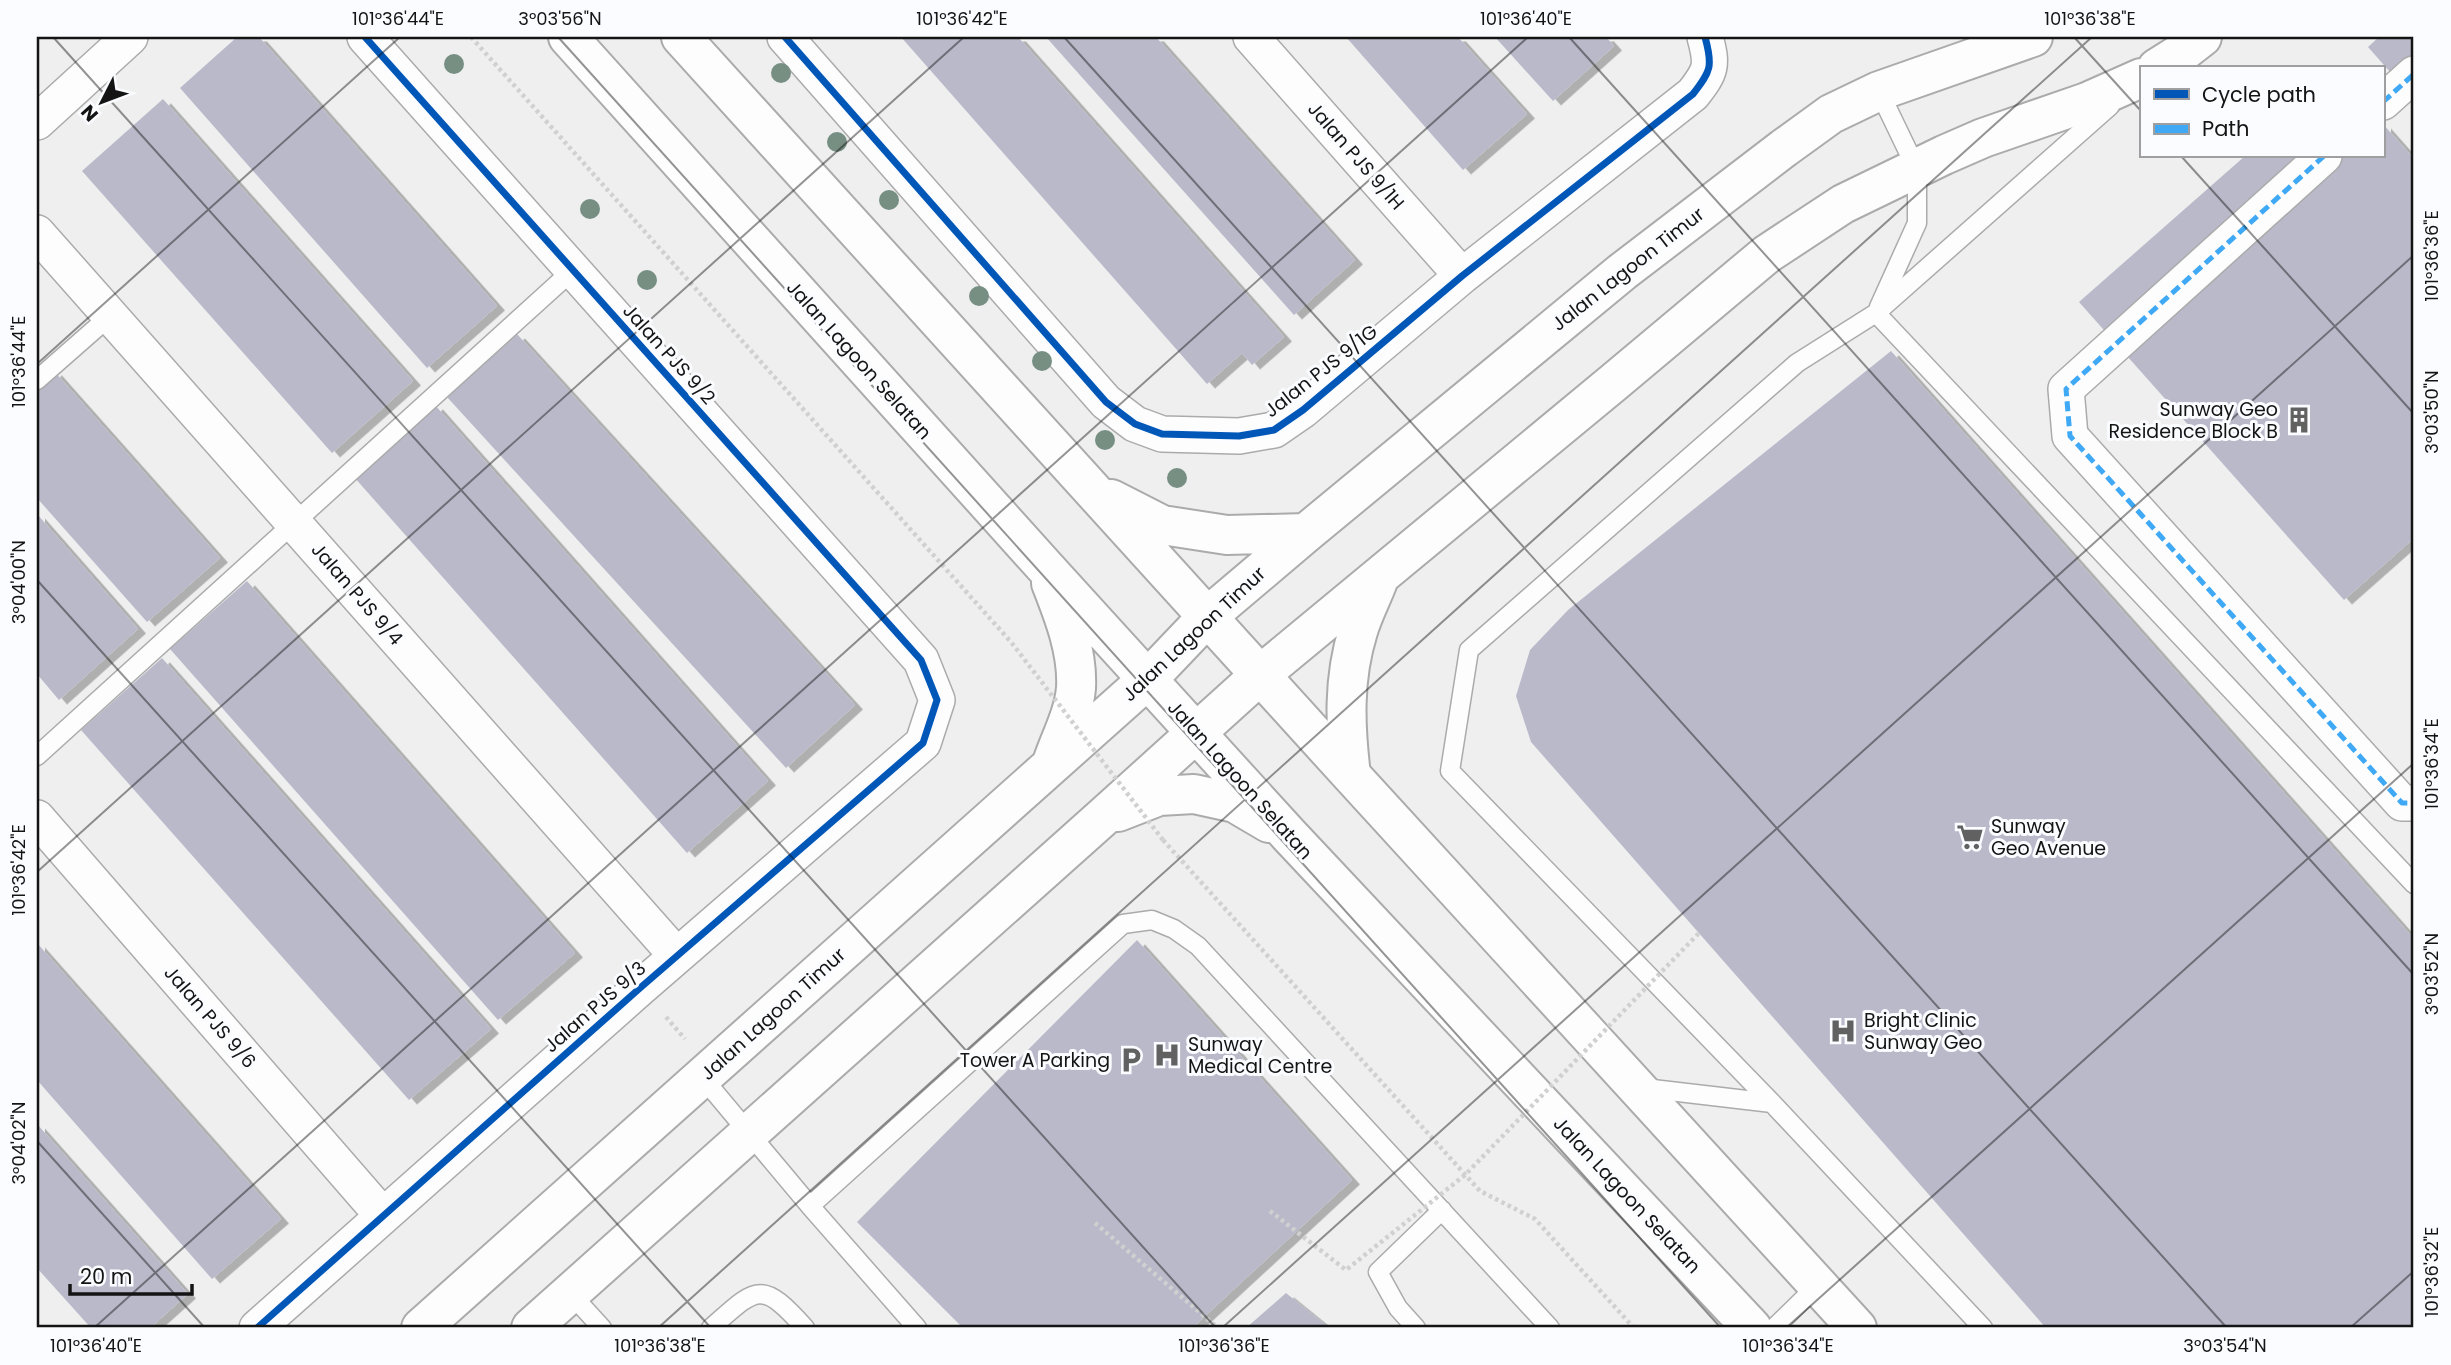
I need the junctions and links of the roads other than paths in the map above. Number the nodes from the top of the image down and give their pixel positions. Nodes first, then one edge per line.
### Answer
1 (130, 37) edge
2 (365, 37) edge
3 (568, 37) edge
4 (681, 37) edge
5 (785, 37) edge
6 (1251, 37) edge
7 (1706, 37) edge
8 (2033, 37) edge
9 (2202, 37) edge
10 (2159, 66) edge
11 (2414, 74) edge
12 (2140, 78) edge
13 (2140, 80) edge
14 (1879, 91) junction
15 (2384, 101) edge
16 (37, 122) edge
17 (2322, 158) edge
18 (1917, 170) junction
19 (37, 233) edge
20 (573, 270) junction
21 (1462, 276) junction
22 (1876, 313) junction
23 (111, 315) junction
24 (37, 380) edge
25 (1090, 489) junction
26 (294, 523) junction
27 (1306, 533) junction
28 (1045, 567) junction
29 (1381, 576) junction
30 (1208, 617) junction
31 (1260, 674) junction
32 (1148, 679) junction
33 (937, 701) joint
34 (1197, 733) junction
35 (37, 756) edge
36 (1051, 766) junction
37 (1351, 775) junction
38 (2414, 803) edge
39 (1103, 817) junction
40 (37, 818) edge
41 (1289, 835) junction
42 (2414, 884) edge
43 (677, 956) junction
44 (706, 1073) junction
45 (1637, 1087) junction
46 (1772, 1103) junction
47 (748, 1134) junction
48 (810, 1206) junction
49 (1442, 1210) junction
50 (383, 1216) junction
51 (1818, 1285) junction
52 (570, 1293) junction
53 (257, 1328) edge
54 (421, 1328) edge
55 (531, 1328) edge
56 (602, 1328) edge
57 (711, 1328) edge
58 (804, 1328) edge
59 (917, 1328) edge
60 (1416, 1328) edge
61 (1550, 1328) edge
62 (1752, 1328) edge
63 (1774, 1328) edge
64 (1857, 1328) edge
65 (1983, 1328) edge

1 - 16 street
2 - 20 street, Jalan PJS 9/2
3 - 28 main road, Jalan Lagoon Selatan
4 - 25 main road
5 - 21 street, Jalan PJS 9/1G
6 - 21 street, Jalan PJS 9/1H
7 - 21 street, Jalan PJS 9/1G
8 - 14 main road, Jalan Lagoon Timur
9 - 10 main road
11 - 15 street
12 - 18 main road
13 - 22 lane
14 - 18 lane
14 - 27 main road, Jalan Lagoon Timur
17 - 38 street
18 - 22 lane
18 - 29 main road
19 - 23 street, Jalan PJS 9/4
20 - 26 lane
20 - 33 street, Jalan PJS 9/2
22 - 42 lane
22 - 46 lane
23 - 24 lane
23 - 26 street, Jalan PJS 9/4
25 - 27 main road
25 - 30 main road
26 - 35 lane
26 - 43 street, Jalan PJS 9/4
27 - 30 main road, Jalan Lagoon Timur
28 - 32 main road, Jalan Lagoon Selatan
28 - 36 main road
29 - 31 main road
29 - 37 main road
30 - 31 main road
30 - 32 main road, Jalan Lagoon Timur
31 - 34 main road
31 - 37 main road
32 - 34 main road, Jalan Lagoon Selatan
32 - 36 main road, Jalan Lagoon Timur
33 - 43 street, Jalan PJS 9/3
34 - 39 main road
34 - 41 main road, Jalan Lagoon Selatan
36 - 44 main road, Jalan Lagoon Timur
37 - 45 main road
39 - 41 main road
39 - 47 main road
40 - 50 street, Jalan PJS 9/6
41 - 62 main road, Jalan Lagoon Selatan
43 - 50 street, Jalan PJS 9/3
44 - 47 lane
44 - 54 main road, Jalan Lagoon Timur
45 - 46 lane
45 - 51 main road
46 - 65 lane
47 - 48 lane
47 - 52 main road
48 - 49 lane
48 - 59 lane
49 - 60 lane
49 - 61 lane
50 - 53 street, Jalan PJS 9/3
51 - 63 lane
51 - 64 main road
52 - 55 main road
52 - 56 lane
57 - 58 lane

